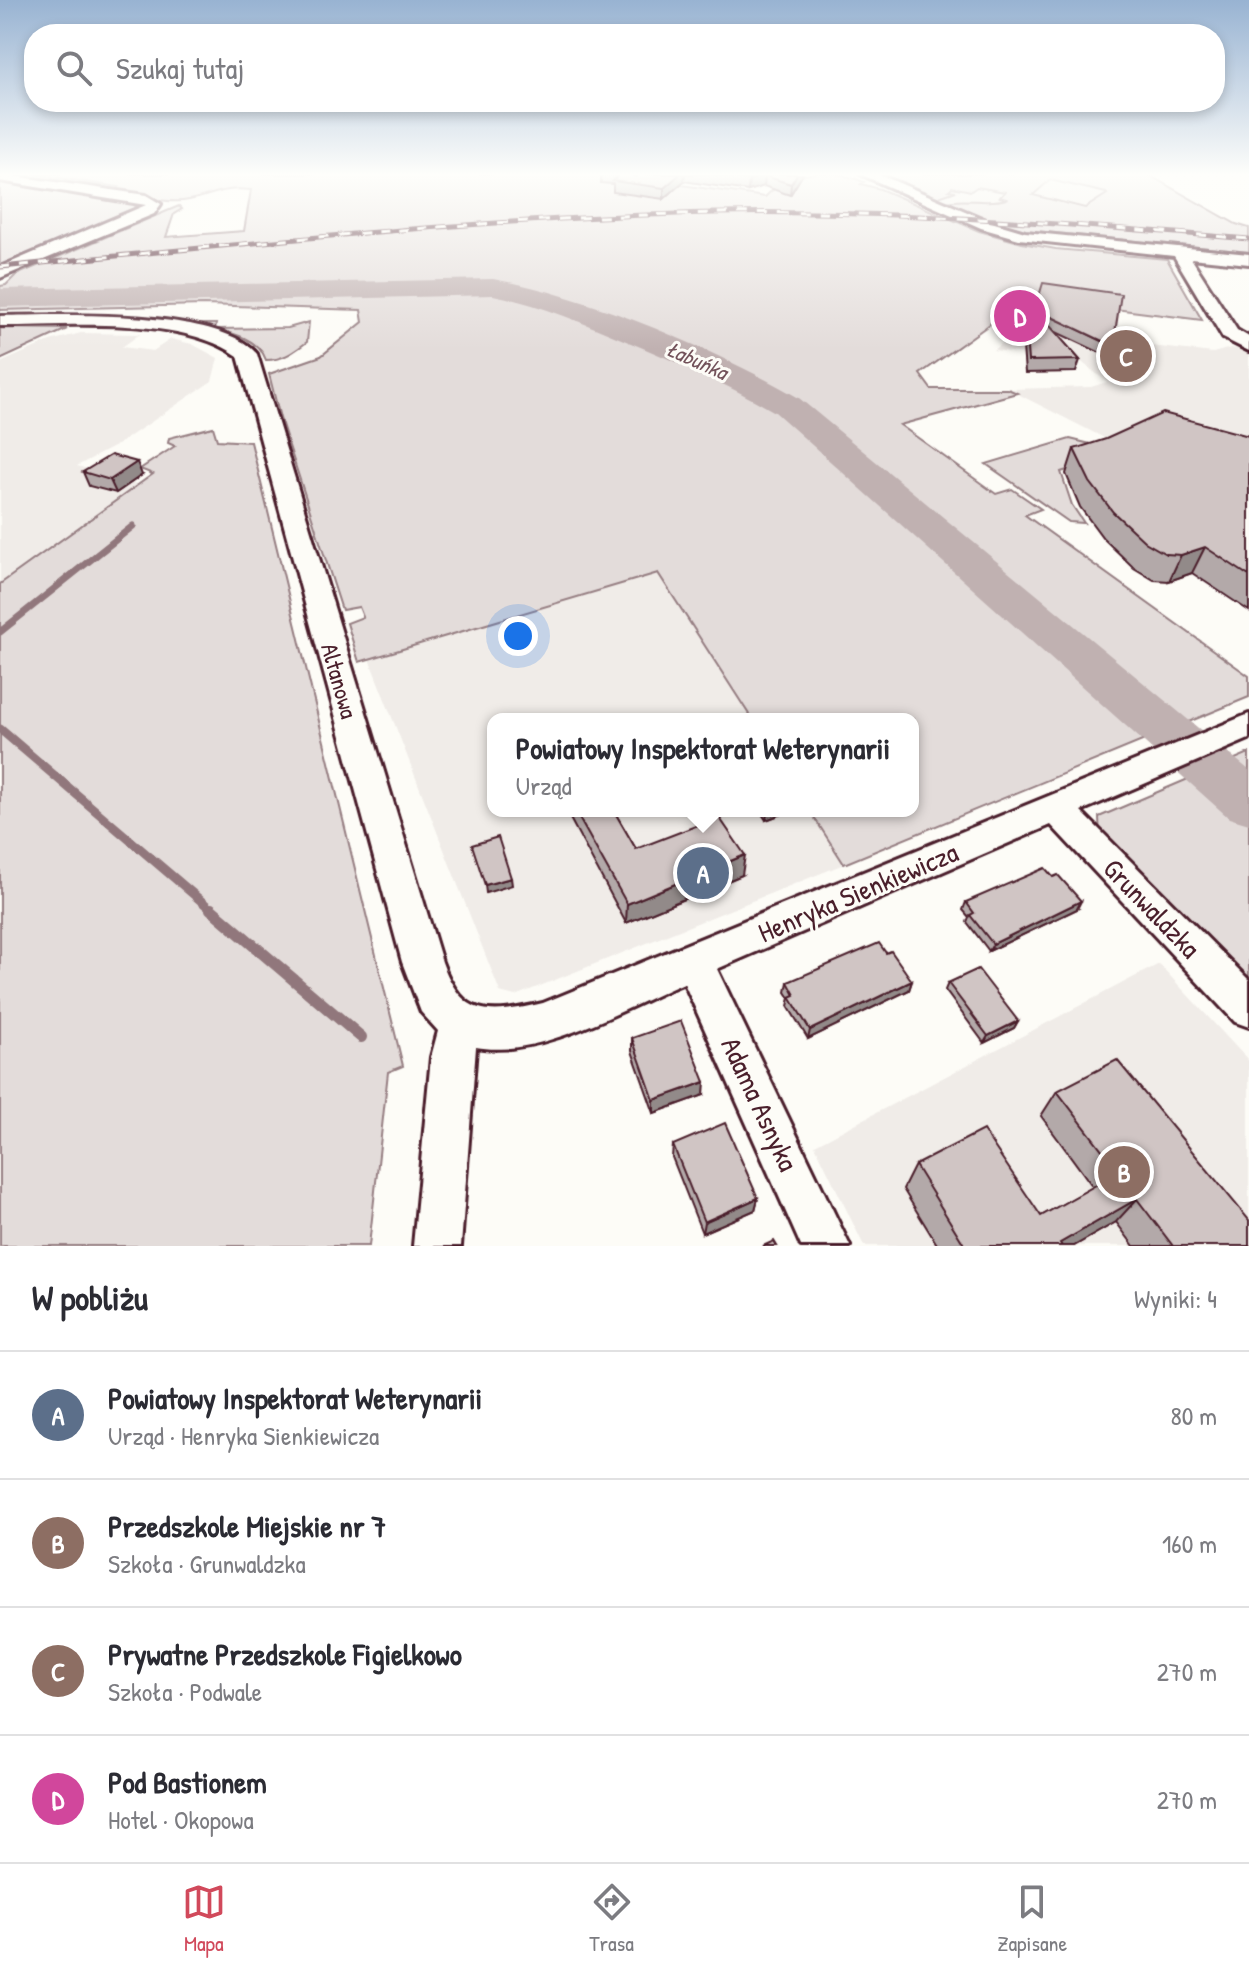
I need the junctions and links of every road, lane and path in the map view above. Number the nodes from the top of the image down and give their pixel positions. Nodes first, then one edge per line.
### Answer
1 (98, 232) edge
2 (1009, 232) edge
3 (1180, 253) junction
4 (1249, 259) edge
5 (0, 273) edge
6 (0, 321) edge
7 (1244, 343) edge
8 (1249, 726) edge
9 (1056, 808) junction
10 (694, 962) junction
11 (1249, 1008) edge
12 (461, 1024) junction
13 (437, 1246) edge
14 (826, 1246) edge

1 - 5 street
2 - 3 street
3 - 4 street
3 - 7 street
6 - 12 street, Altanowa
8 - 9 street, Henryka Sienkiewicza
9 - 10 street, Henryka Sienkiewicza
9 - 11 street, Grunwaldzka
10 - 12 street, Henryka Sienkiewicza
10 - 14 street, Adama Asnyka
12 - 13 street

